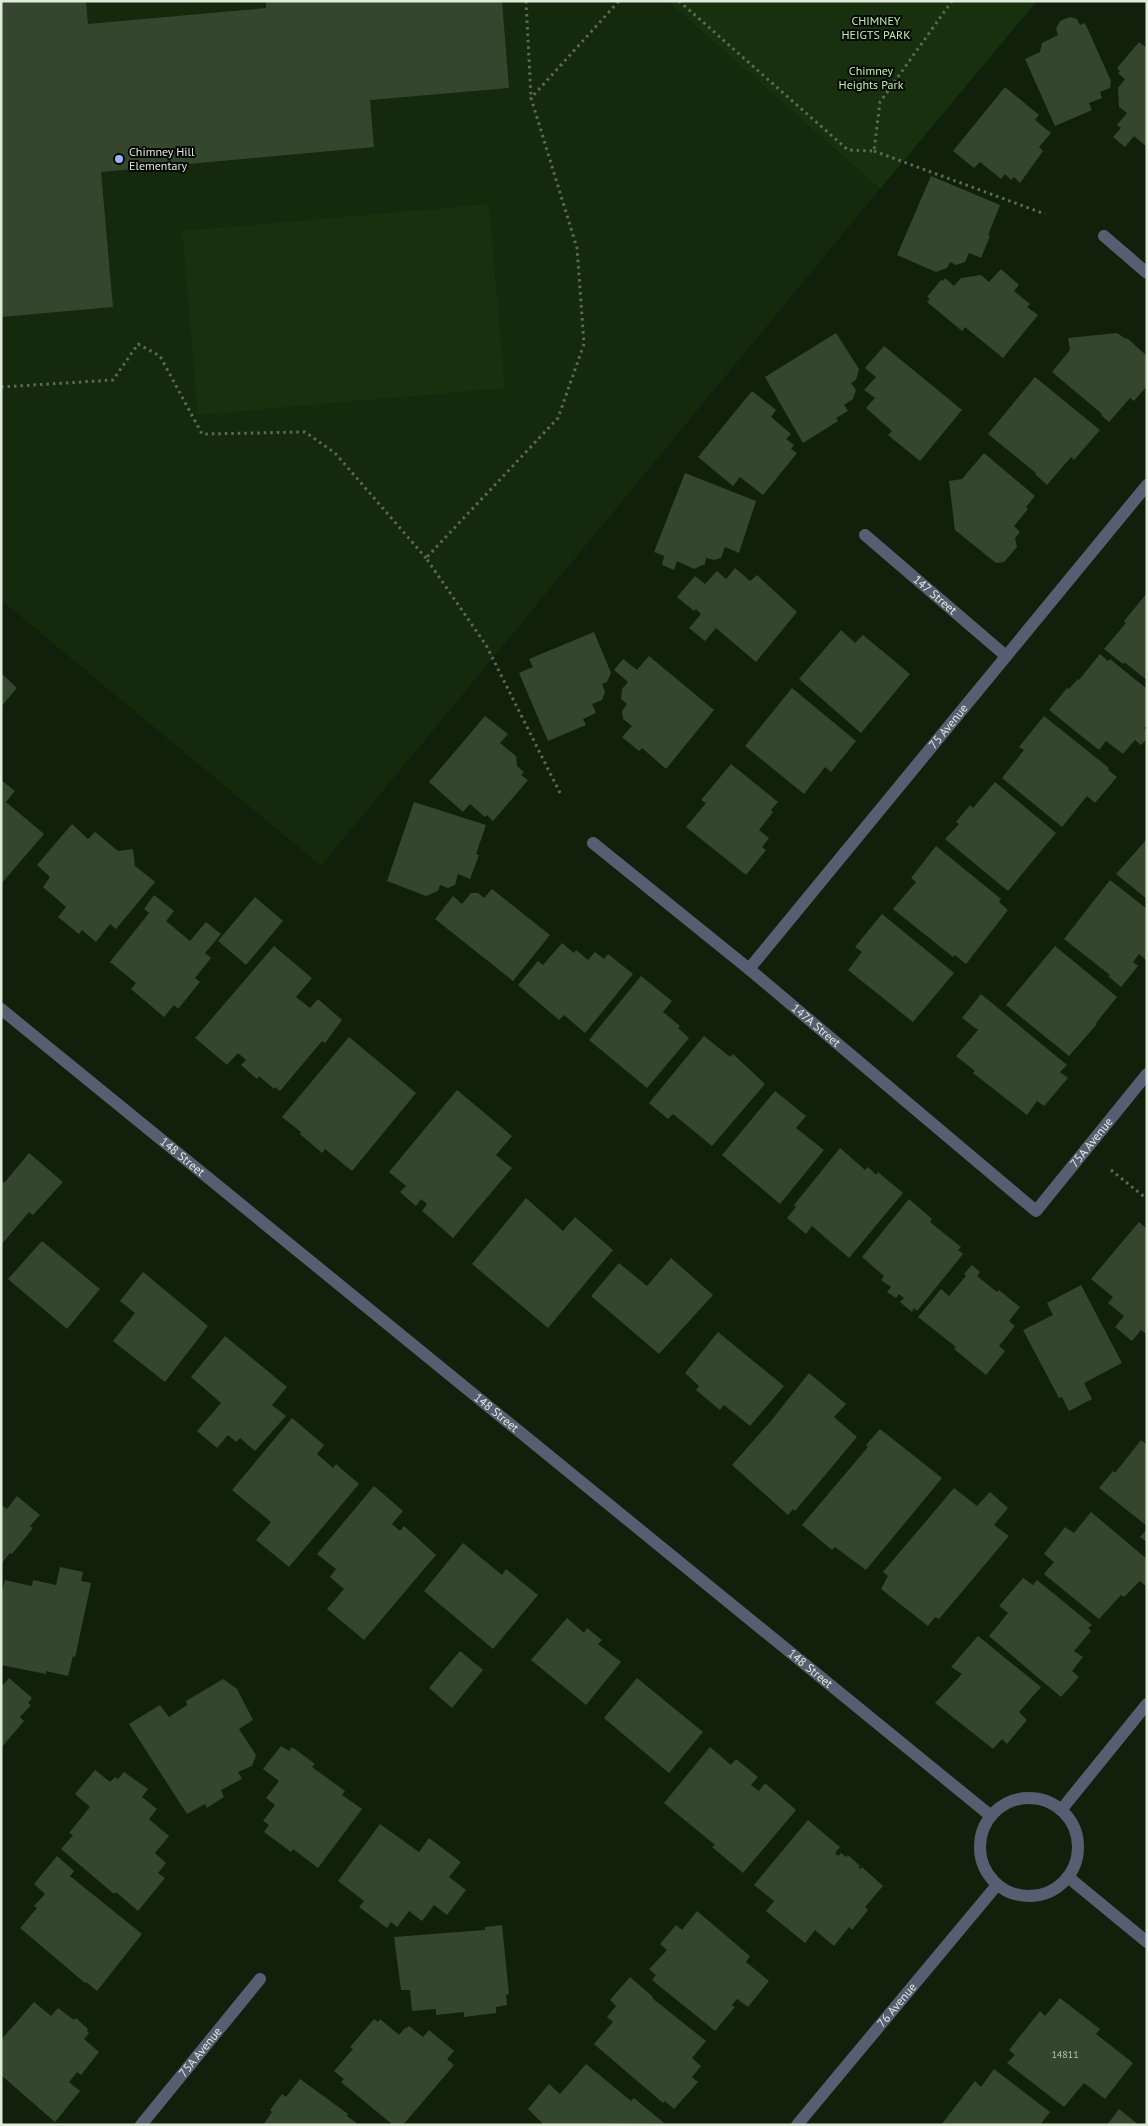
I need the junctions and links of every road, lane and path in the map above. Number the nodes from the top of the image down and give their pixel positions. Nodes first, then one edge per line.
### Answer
1 (526, 1) edge
2 (619, 1) edge
3 (679, 1) edge
4 (952, 1) edge
5 (531, 98) junction
6 (874, 150) junction
7 (1045, 214) dead end
8 (1104, 236) dead end
9 (1147, 273) edge
10 (1, 387) edge
11 (1147, 485) edge
12 (865, 535) dead end
13 (426, 558) junction
14 (1006, 656) junction
15 (560, 793) dead end
16 (594, 843) dead end
17 (750, 969) junction
18 (1, 1009) edge
19 (1147, 1074) edge
20 (1111, 1170) dead end
21 (1147, 1199) edge
22 (1036, 1211) joint
23 (1147, 1704) edge
24 (1061, 1810) junction
25 (991, 1816) junction
26 (1068, 1878) junction
27 (997, 1885) junction
28 (1147, 1942) edge
29 (260, 1979) dead end
30 (141, 2125) edge
31 (797, 2125) edge

1 - 5 path
2 - 5 path
3 - 6 path
4 - 6 path
5 - 13 path
6 - 7 path
8 - 9 street
10 - 13 path
11 - 14 street, 75 Avenue
12 - 14 street, 147 Street
13 - 15 path
14 - 17 street, 75 Avenue
16 - 17 street, 147A Street
17 - 22 street, 147A Street
18 - 25 street, 148 Street
19 - 22 street, 75A Avenue
20 - 21 path
23 - 24 street
24 - 25 street
24 - 26 street
25 - 27 street
26 - 27 street
26 - 28 street
27 - 31 street, 76 Avenue
29 - 30 street, 75A Avenue

